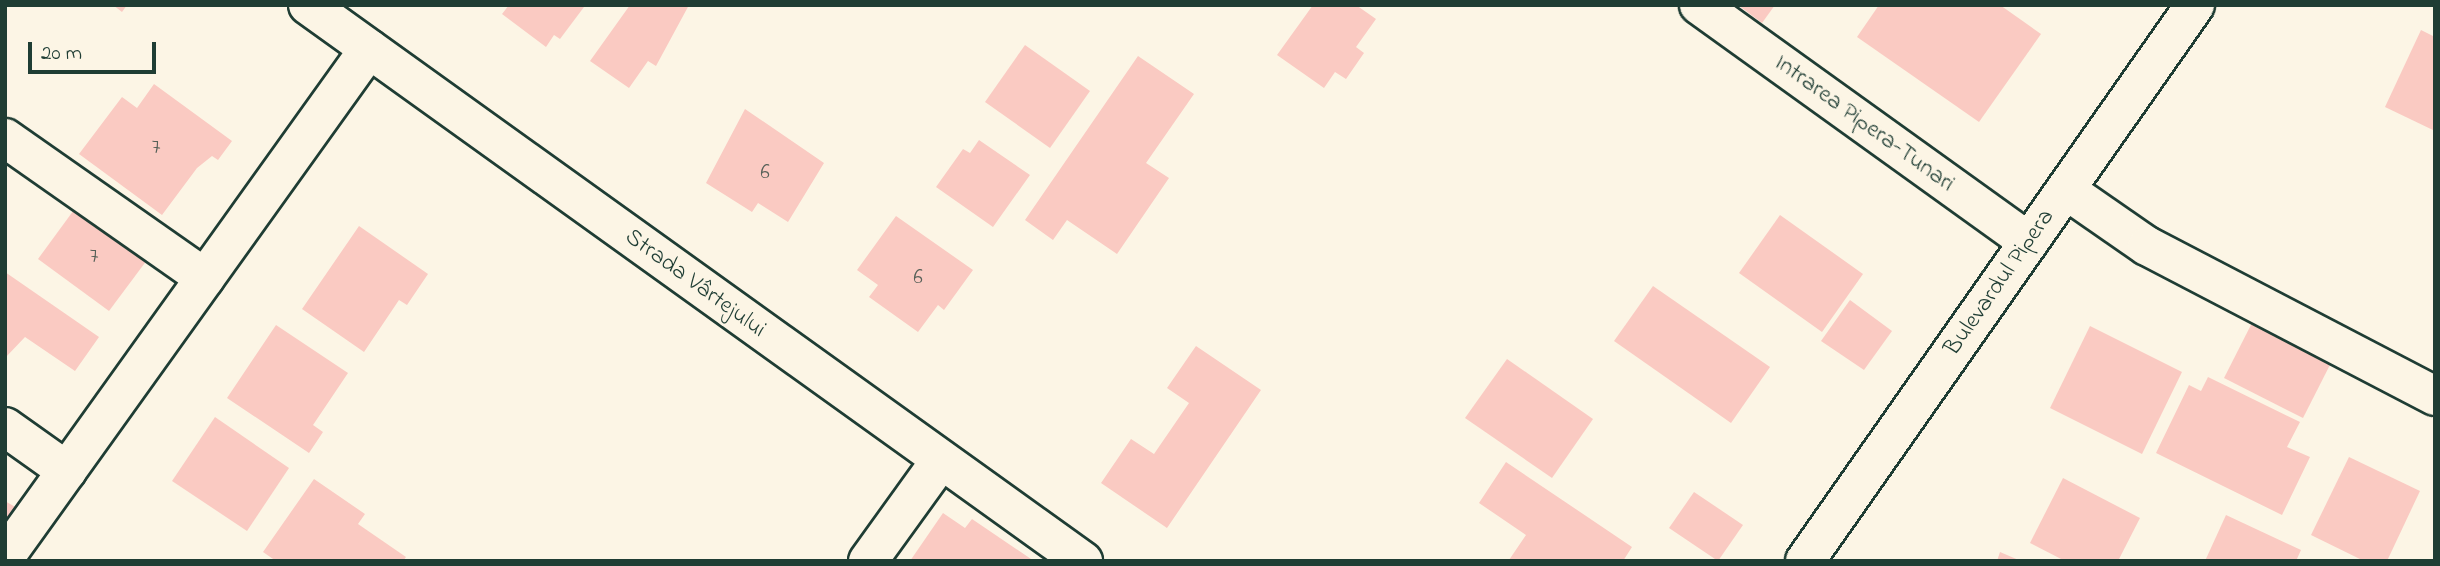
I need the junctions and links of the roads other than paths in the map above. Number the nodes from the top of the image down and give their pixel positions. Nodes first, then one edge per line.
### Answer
1 (309, 5) edge
2 (1699, 5) edge
3 (2196, 5) edge
4 (369, 49) junction
5 (5, 138) edge
6 (2066, 190) junction
7 (2029, 242) junction
8 (205, 278) junction
9 (2435, 396) edge
10 (5, 428) edge
11 (940, 461) junction
12 (67, 471) junction
13 (5, 557) edge
14 (868, 561) edge
15 (1083, 561) edge
16 (1805, 561) edge

1 - 4 street, Strada Vârtejului
2 - 7 street, Intrarea Pipera-Tunari
3 - 6 street, Bulevardul Pipera
4 - 8 street
4 - 11 street, Strada Vârtejului
5 - 8 street
6 - 7 street, Bulevardul Pipera
6 - 9 street
7 - 16 street, Bulevardul Pipera
8 - 12 street
10 - 12 street
11 - 14 street
11 - 15 street, Strada Vârtejului
12 - 13 street

